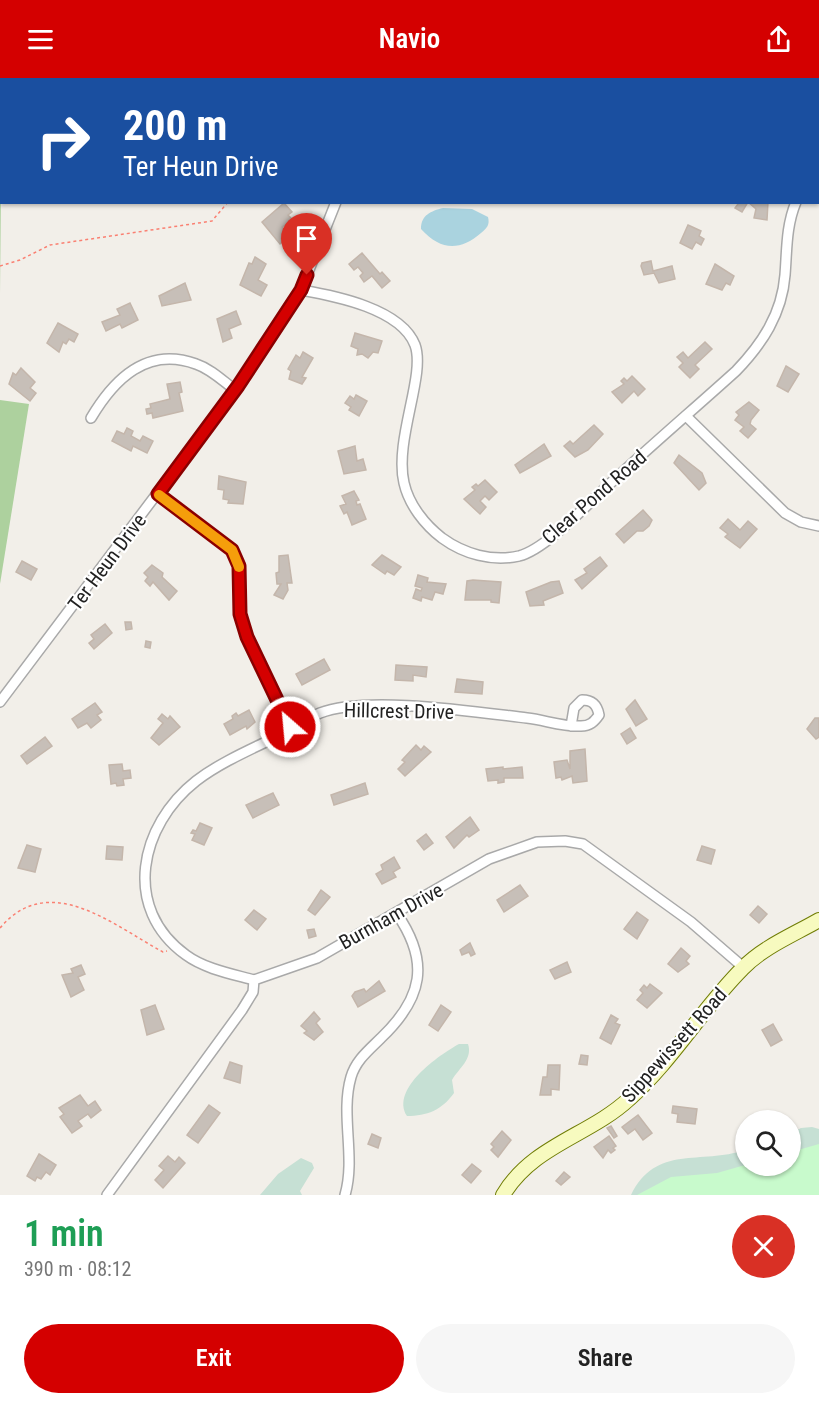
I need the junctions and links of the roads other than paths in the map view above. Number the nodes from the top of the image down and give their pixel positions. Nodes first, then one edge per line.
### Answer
1 (335, 204) edge
2 (795, 204) edge
3 (301, 290) junction
4 (235, 390) junction
5 (686, 416) junction
6 (91, 418) dead end
7 (158, 494) junction
8 (819, 526) edge
9 (0, 702) edge
10 (572, 726) dead end
11 (290, 727) junction
12 (397, 914) junction
13 (819, 920) edge
14 (743, 968) junction
15 (254, 980) junction
16 (107, 1195) edge
17 (345, 1195) edge
18 (503, 1195) edge

1 - 3 street, Ter Heun Drive
2 - 5 street, Clear Pond Road
3 - 4 street, Ter Heun Drive
3 - 5 street, Clear Pond Road
4 - 6 street
4 - 7 street, Ter Heun Drive
5 - 8 street
7 - 9 street, Ter Heun Drive
7 - 11 street
10 - 11 street, Hillcrest Drive
11 - 15 street, Hillcrest Drive
12 - 14 street, Burnham Drive
12 - 15 street, Burnham Drive
12 - 17 street
13 - 14 main road, Sippewissett Road
14 - 18 main road, Sippewissett Road
15 - 16 street

